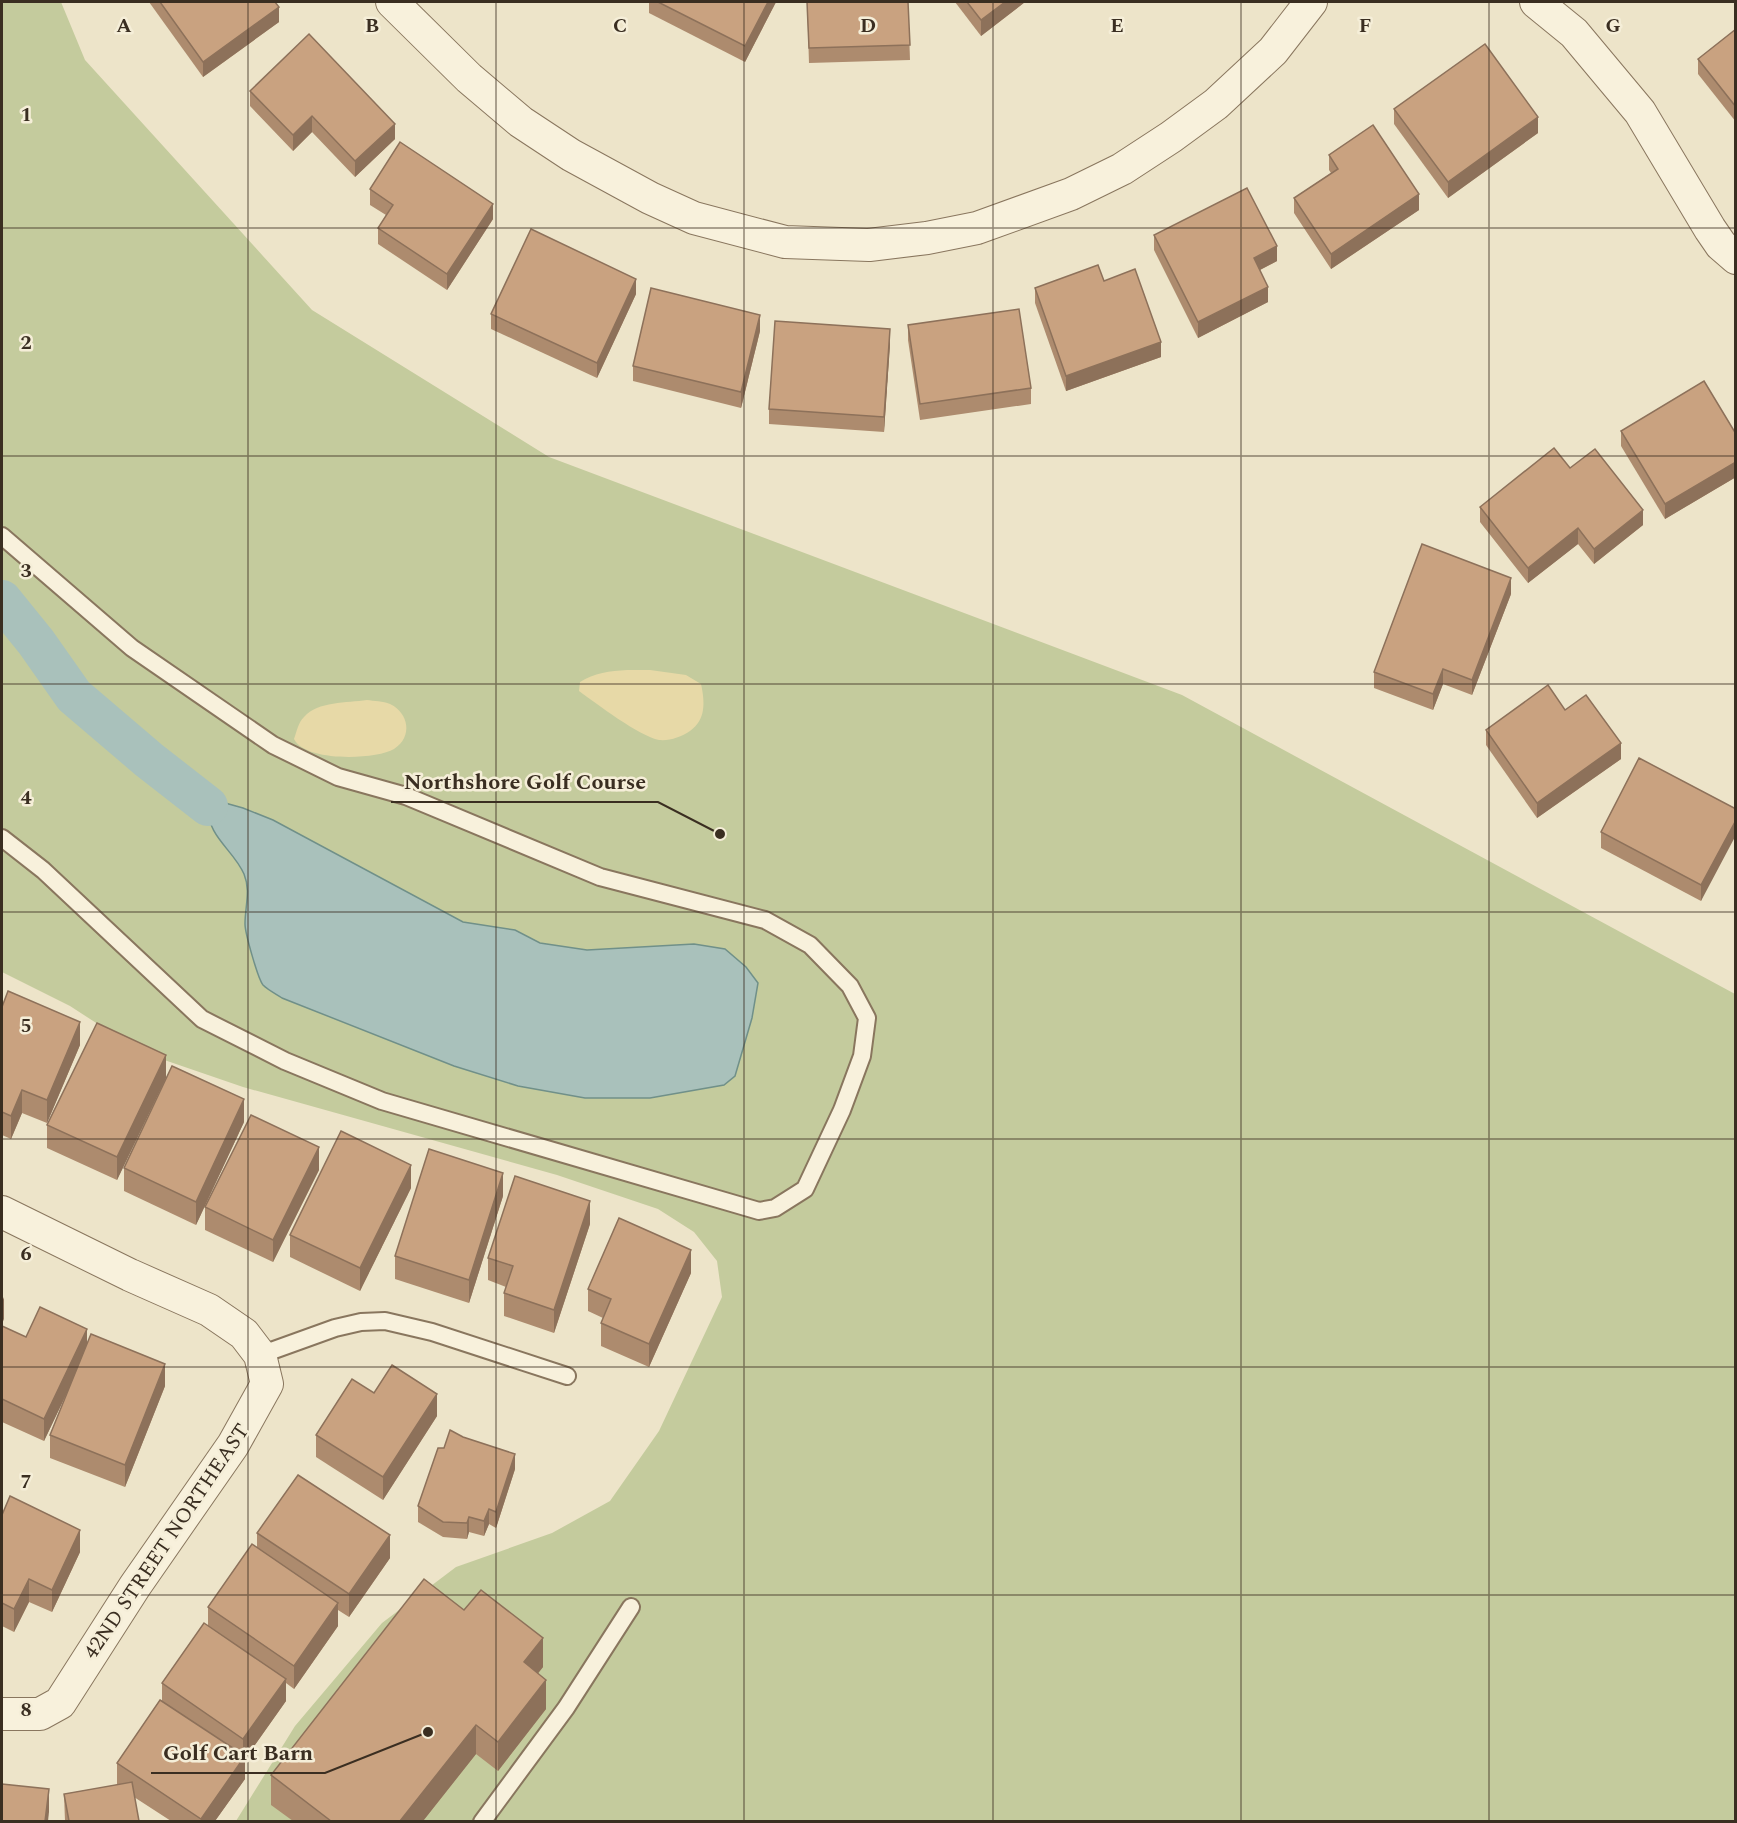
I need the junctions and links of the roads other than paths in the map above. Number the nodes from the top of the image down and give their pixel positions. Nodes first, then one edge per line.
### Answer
1 (392, 2) edge
2 (1311, 2) edge
3 (1536, 2) edge
4 (1736, 258) edge
5 (2, 536) edge
6 (2, 838) edge
7 (2, 1212) edge
8 (260, 1355) junction
9 (567, 1376) dead end
10 (630, 1607) dead end
11 (2, 1714) edge
12 (482, 1821) edge

1 - 2 street
3 - 4 street
5 - 6 lane
7 - 8 street
8 - 9 lane
8 - 11 street, 42ND STREET NORTHEAST
10 - 12 lane

